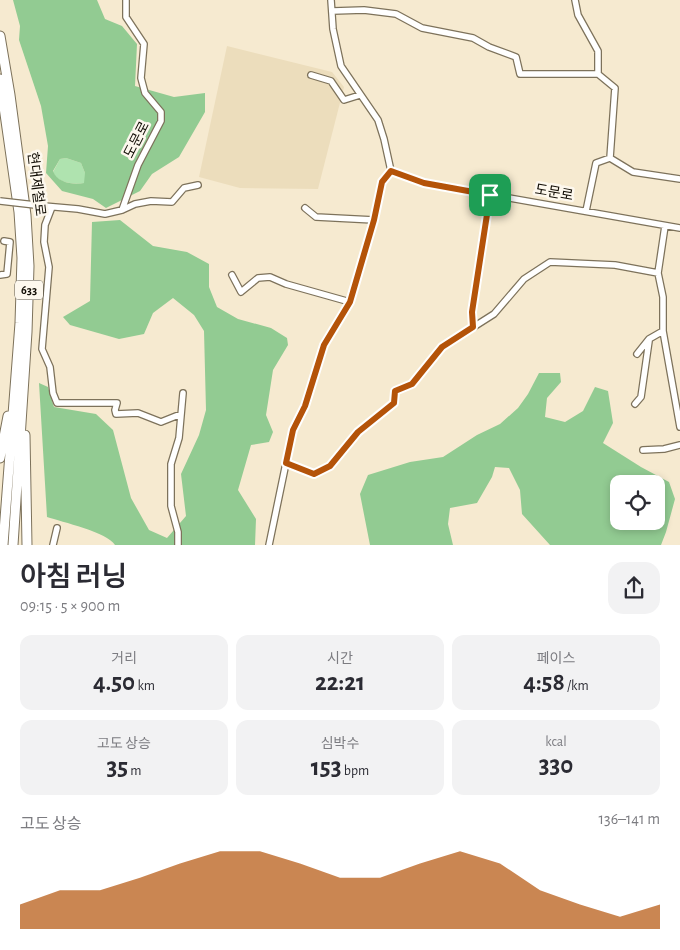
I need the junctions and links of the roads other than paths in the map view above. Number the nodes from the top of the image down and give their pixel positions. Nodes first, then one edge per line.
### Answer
1 (126, 0) edge
2 (331, 0) edge
3 (575, 0) edge
4 (333, 11) junction
5 (0, 36) edge
6 (598, 74) junction
7 (311, 75) dead end
8 (0, 79) edge
9 (360, 95) junction
10 (610, 158) junction
11 (391, 171) junction
12 (680, 179) edge
13 (198, 185) dead end
14 (0, 201) edge
15 (52, 207) junction
16 (304, 208) dead end
17 (122, 210) junction
18 (586, 211) junction
19 (374, 220) junction
20 (665, 226) junction
21 (680, 228) edge
22 (4, 241) dead end
23 (658, 273) junction
24 (0, 274) edge
25 (232, 274) dead end
26 (350, 302) junction
27 (664, 331) junction
28 (649, 339) junction
29 (637, 354) dead end
30 (21, 368) junction
31 (183, 393) dead end
32 (635, 404) dead end
33 (181, 414) junction
34 (680, 427) edge
35 (680, 445) edge
36 (643, 450) dead end
37 (0, 458) edge
38 (286, 463) junction
39 (58, 528) dead end
40 (3, 545) edge
41 (13, 545) edge
42 (27, 545) edge
43 (53, 545) edge
44 (178, 545) edge
45 (269, 545) edge

1 - 17 street, 도문로
2 - 4 street
3 - 6 street
4 - 6 street
4 - 9 street
5 - 30 highway, 현대제철로 / 633
6 - 10 street
7 - 9 street
8 - 30 highway, 현대제철로 / 633
9 - 11 street
10 - 12 street
10 - 18 street
11 - 18 street, 도문로
11 - 19 street
13 - 17 street
14 - 15 street, bridge
15 - 17 street
15 - 33 street
16 - 19 street
18 - 20 street, 도문로
19 - 26 street
20 - 21 street, 도문로
20 - 23 street
22 - 24 street
23 - 27 street
23 - 38 street
25 - 26 street
26 - 38 street
27 - 28 street
27 - 34 street
28 - 29 street
28 - 32 street
30 - 37 highway
30 - 40 highway, 현대제철로 / 633
30 - 41 highway, 현대제철로 / 633
30 - 42 highway
31 - 33 street
33 - 44 street
35 - 36 street
38 - 45 street
39 - 43 street

